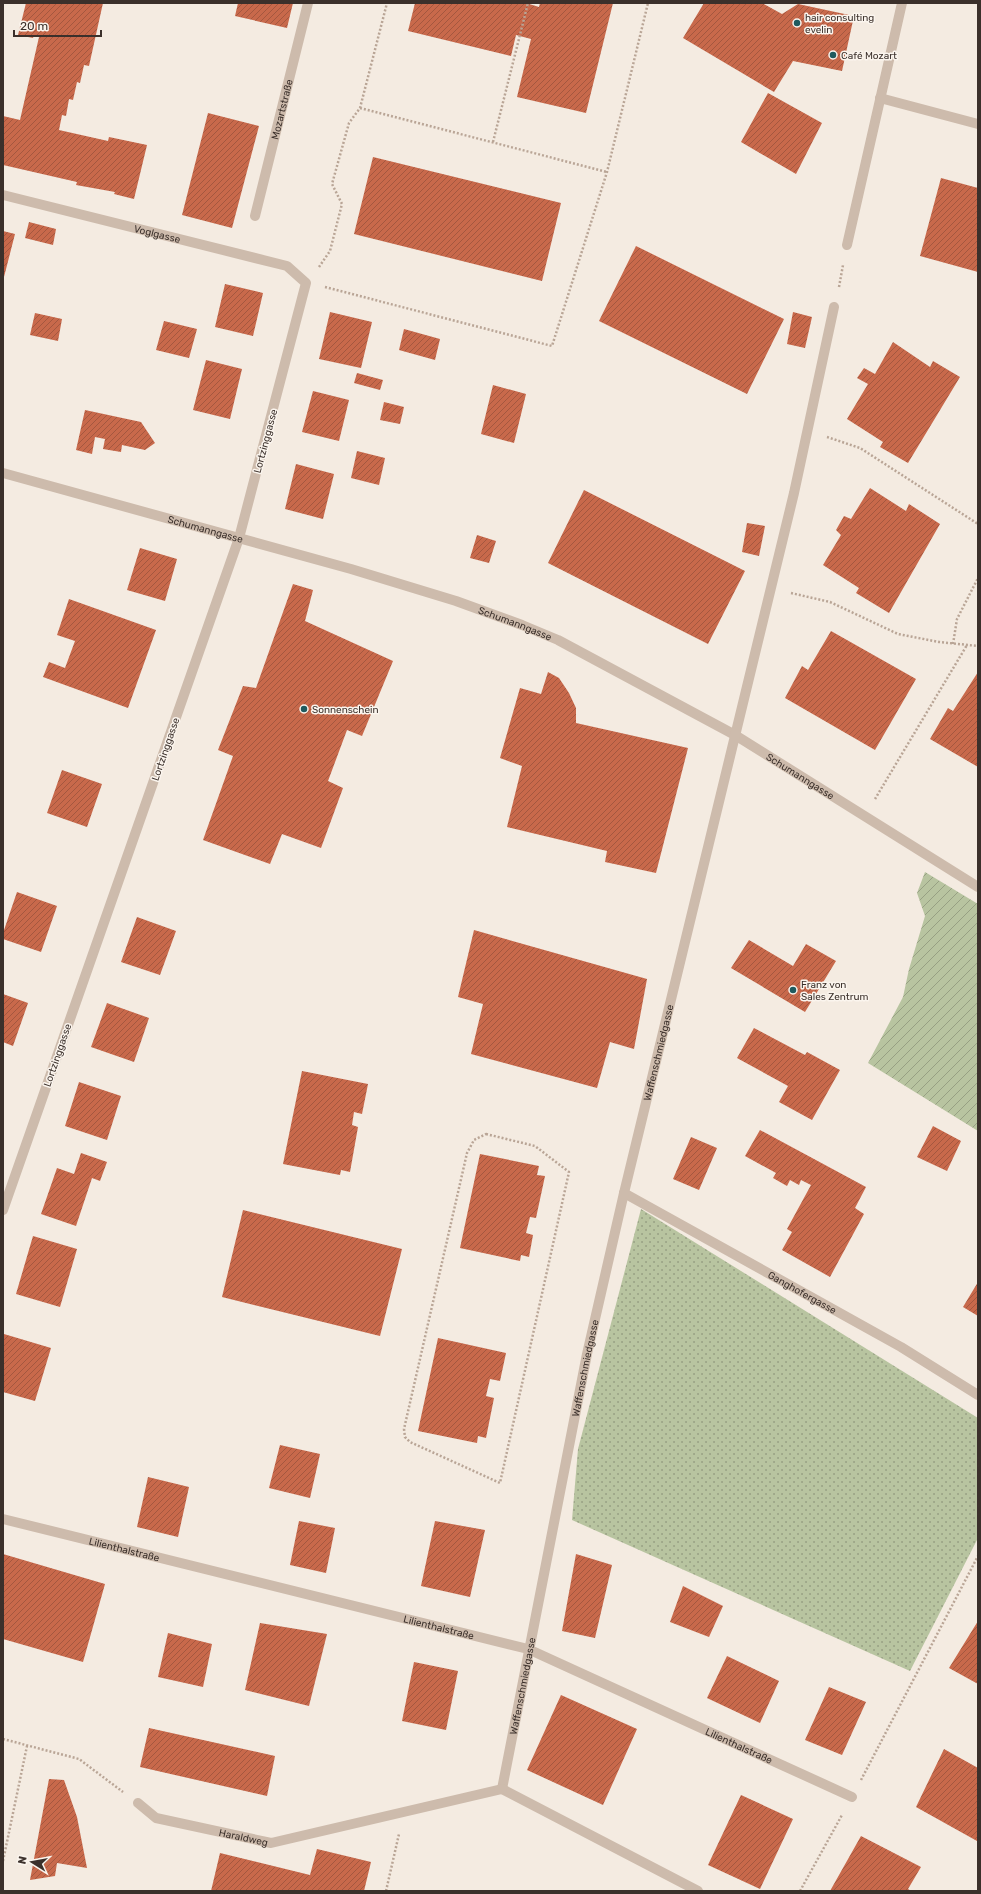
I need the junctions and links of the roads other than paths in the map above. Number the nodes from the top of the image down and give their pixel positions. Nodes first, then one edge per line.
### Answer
1 (308, 3) edge
2 (902, 3) edge
3 (880, 98) junction
4 (978, 124) edge
5 (3, 195) edge
6 (255, 216) dead end
7 (847, 245) road end
8 (306, 283) joint
9 (834, 308) road end
10 (3, 472) edge
11 (239, 538) junction
12 (735, 735) junction
13 (978, 886) edge
14 (624, 1193) junction
15 (3, 1210) edge
16 (978, 1395) edge
17 (3, 1519) edge
18 (528, 1649) junction
19 (502, 1789) junction
20 (852, 1797) road end
21 (138, 1803) road end
22 (698, 1891) edge

1 - 6 street, Mozartstraße
2 - 3 street
3 - 4 street
3 - 7 street
5 - 8 street, Voglgasse
8 - 11 street, Lortzinggasse
9 - 12 street, Waffenschmiedgasse
10 - 11 street, Schumanngasse
11 - 12 street, Schumanngasse
11 - 15 street, Lortzinggasse
12 - 13 street, Schumanngasse
12 - 14 street, Waffenschmiedgasse
14 - 16 street, Ganghofergasse
14 - 18 street, Waffenschmiedgasse
17 - 18 street, Lilienthalstraße
18 - 19 street, Waffenschmiedgasse
18 - 20 street, Lilienthalstraße
19 - 21 street, Haraldweg
19 - 22 street

